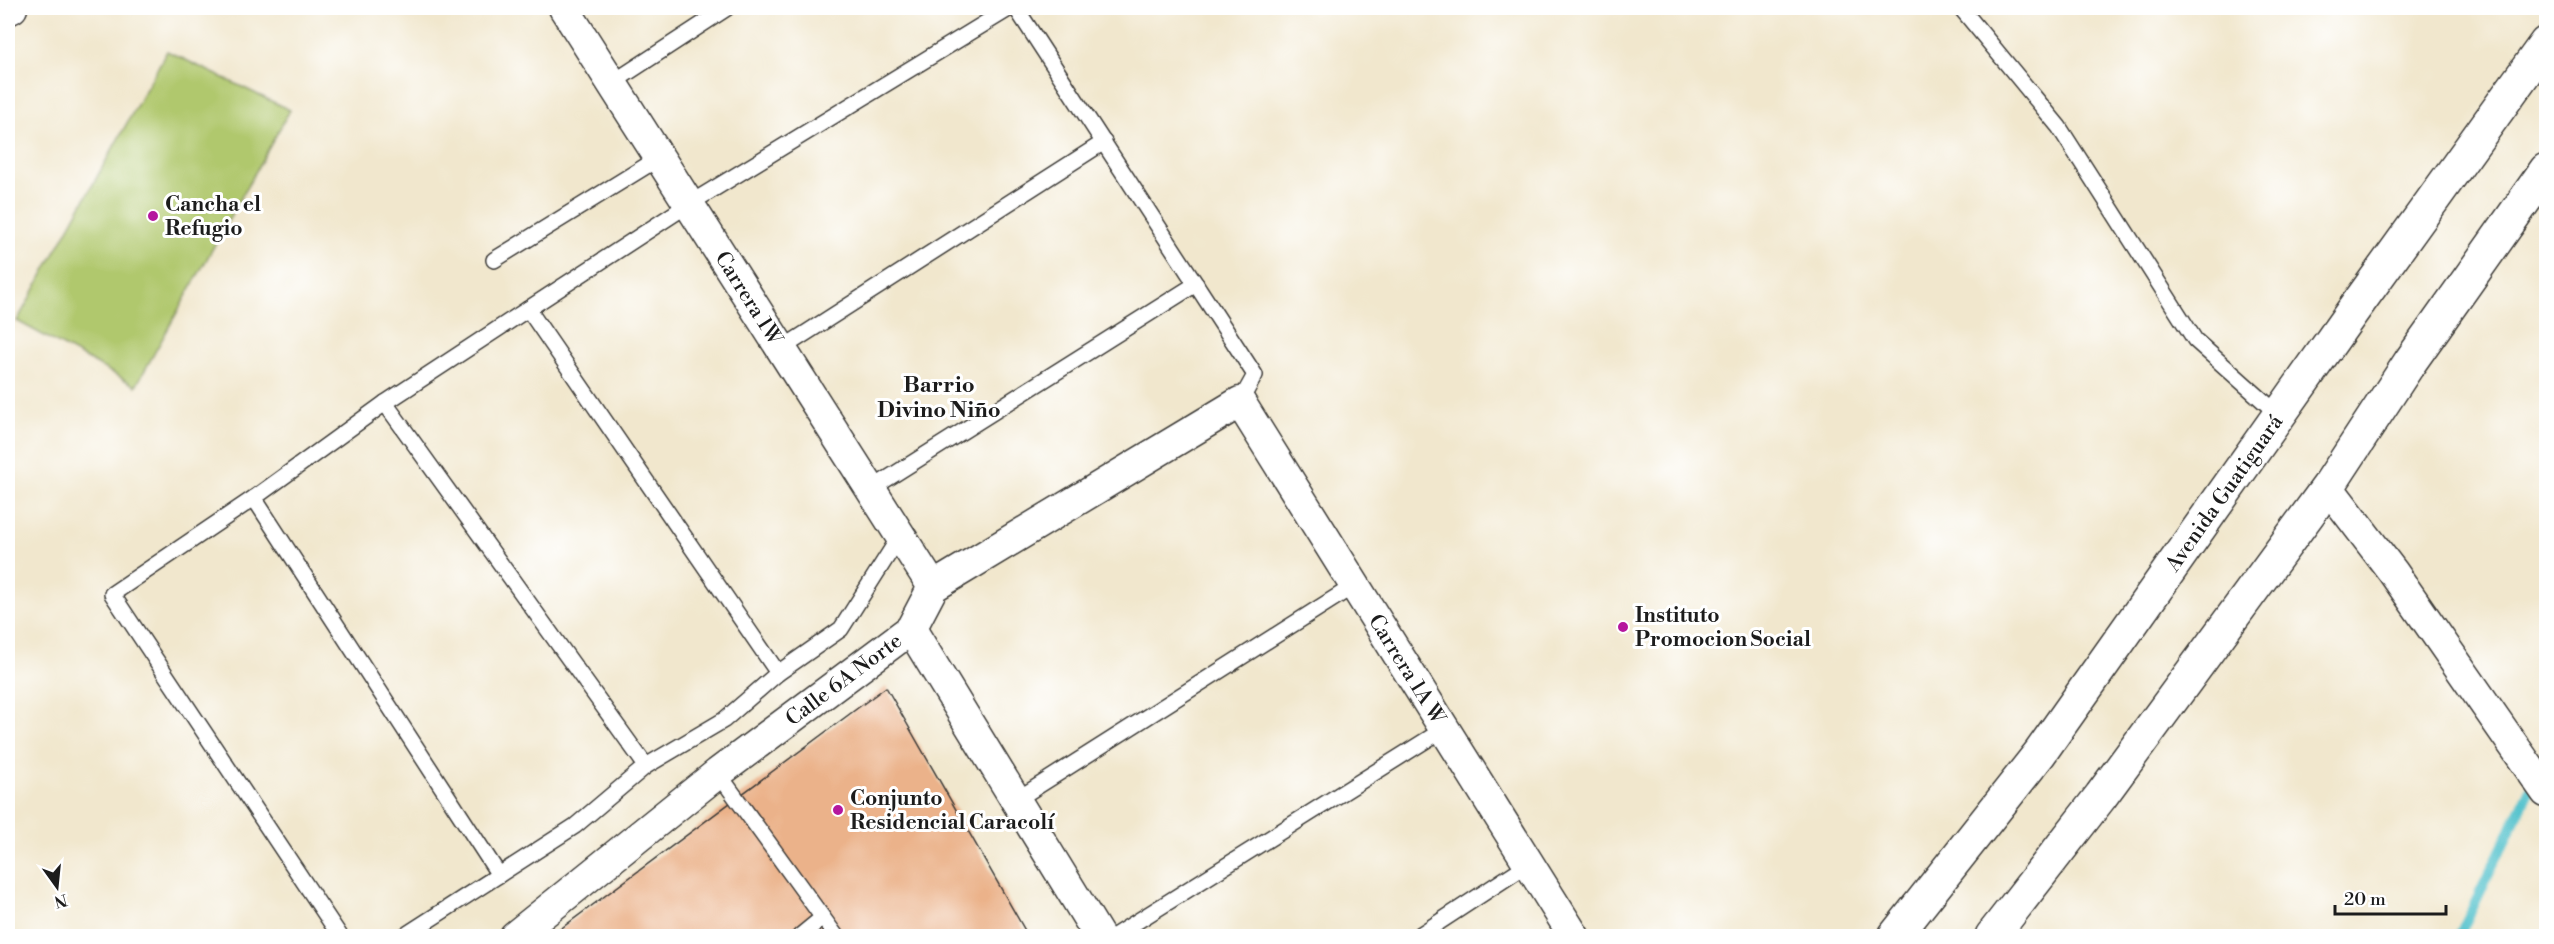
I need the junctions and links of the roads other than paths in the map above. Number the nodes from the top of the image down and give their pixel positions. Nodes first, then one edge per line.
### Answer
1 (12, 8) edge
2 (564, 8) edge
3 (727, 8) edge
4 (1010, 8) edge
5 (1016, 8) edge
6 (1961, 8) edge
7 (8, 10) edge
8 (2547, 43) edge
9 (612, 83) junction
10 (1104, 142) junction
11 (659, 158) junction
12 (2547, 170) edge
13 (689, 204) junction
14 (495, 260) dead end
15 (1196, 284) junction
16 (528, 309) junction
17 (781, 349) junction
18 (1240, 402) junction
19 (385, 403) junction
20 (2279, 415) junction
21 (2328, 487) junction
22 (871, 489) junction
23 (254, 498) junction
24 (900, 536) junction
25 (1354, 585) junction
26 (933, 588) junction
27 (911, 629) junction
28 (778, 673) junction
29 (1444, 729) junction
30 (646, 766) junction
31 (718, 773) junction
32 (2547, 792) edge
33 (1016, 800) junction
34 (1528, 864) junction
35 (499, 875) junction
36 (822, 918) junction
37 (340, 936) edge
38 (404, 936) edge
39 (515, 936) edge
40 (800, 936) edge
41 (836, 936) edge
42 (1099, 936) edge
43 (1114, 936) edge
44 (1418, 936) edge
45 (1574, 936) edge
46 (1895, 936) edge
47 (1992, 936) edge

1 - 7 street
2 - 9 street, Carrera 1W
3 - 9 lane
4 - 13 lane
5 - 10 lane
6 - 20 lane
8 - 20 street, Avenida Guatiguará
9 - 11 street, Carrera 1W
10 - 15 lane
10 - 17 lane
11 - 13 street, Carrera 1W
11 - 14 lane
12 - 21 street
13 - 16 lane
13 - 17 street, Carrera 1W
15 - 18 lane
15 - 22 lane
16 - 19 lane
16 - 28 lane
17 - 22 street, Carrera 1W
18 - 25 street, Carrera 1A W
18 - 26 street
19 - 23 lane
19 - 30 lane
20 - 46 street, Avenida Guatiguará
21 - 32 street
21 - 47 street
22 - 24 street, Carrera 1W
23 - 35 lane
23 - 37 lane
24 - 26 street, Carrera 1W
24 - 28 lane
25 - 29 street, Carrera 1A W
25 - 33 lane
26 - 27 street, Calle 6A Norte
27 - 31 street, Calle 6A Norte
27 - 33 street
28 - 30 lane
29 - 34 street, Carrera 1A W
29 - 43 lane
30 - 35 lane
31 - 36 lane
31 - 39 street, Calle 6A Norte
33 - 42 street
34 - 44 lane
34 - 45 street, Carrera 1A W
35 - 38 lane
36 - 40 lane
36 - 41 lane

